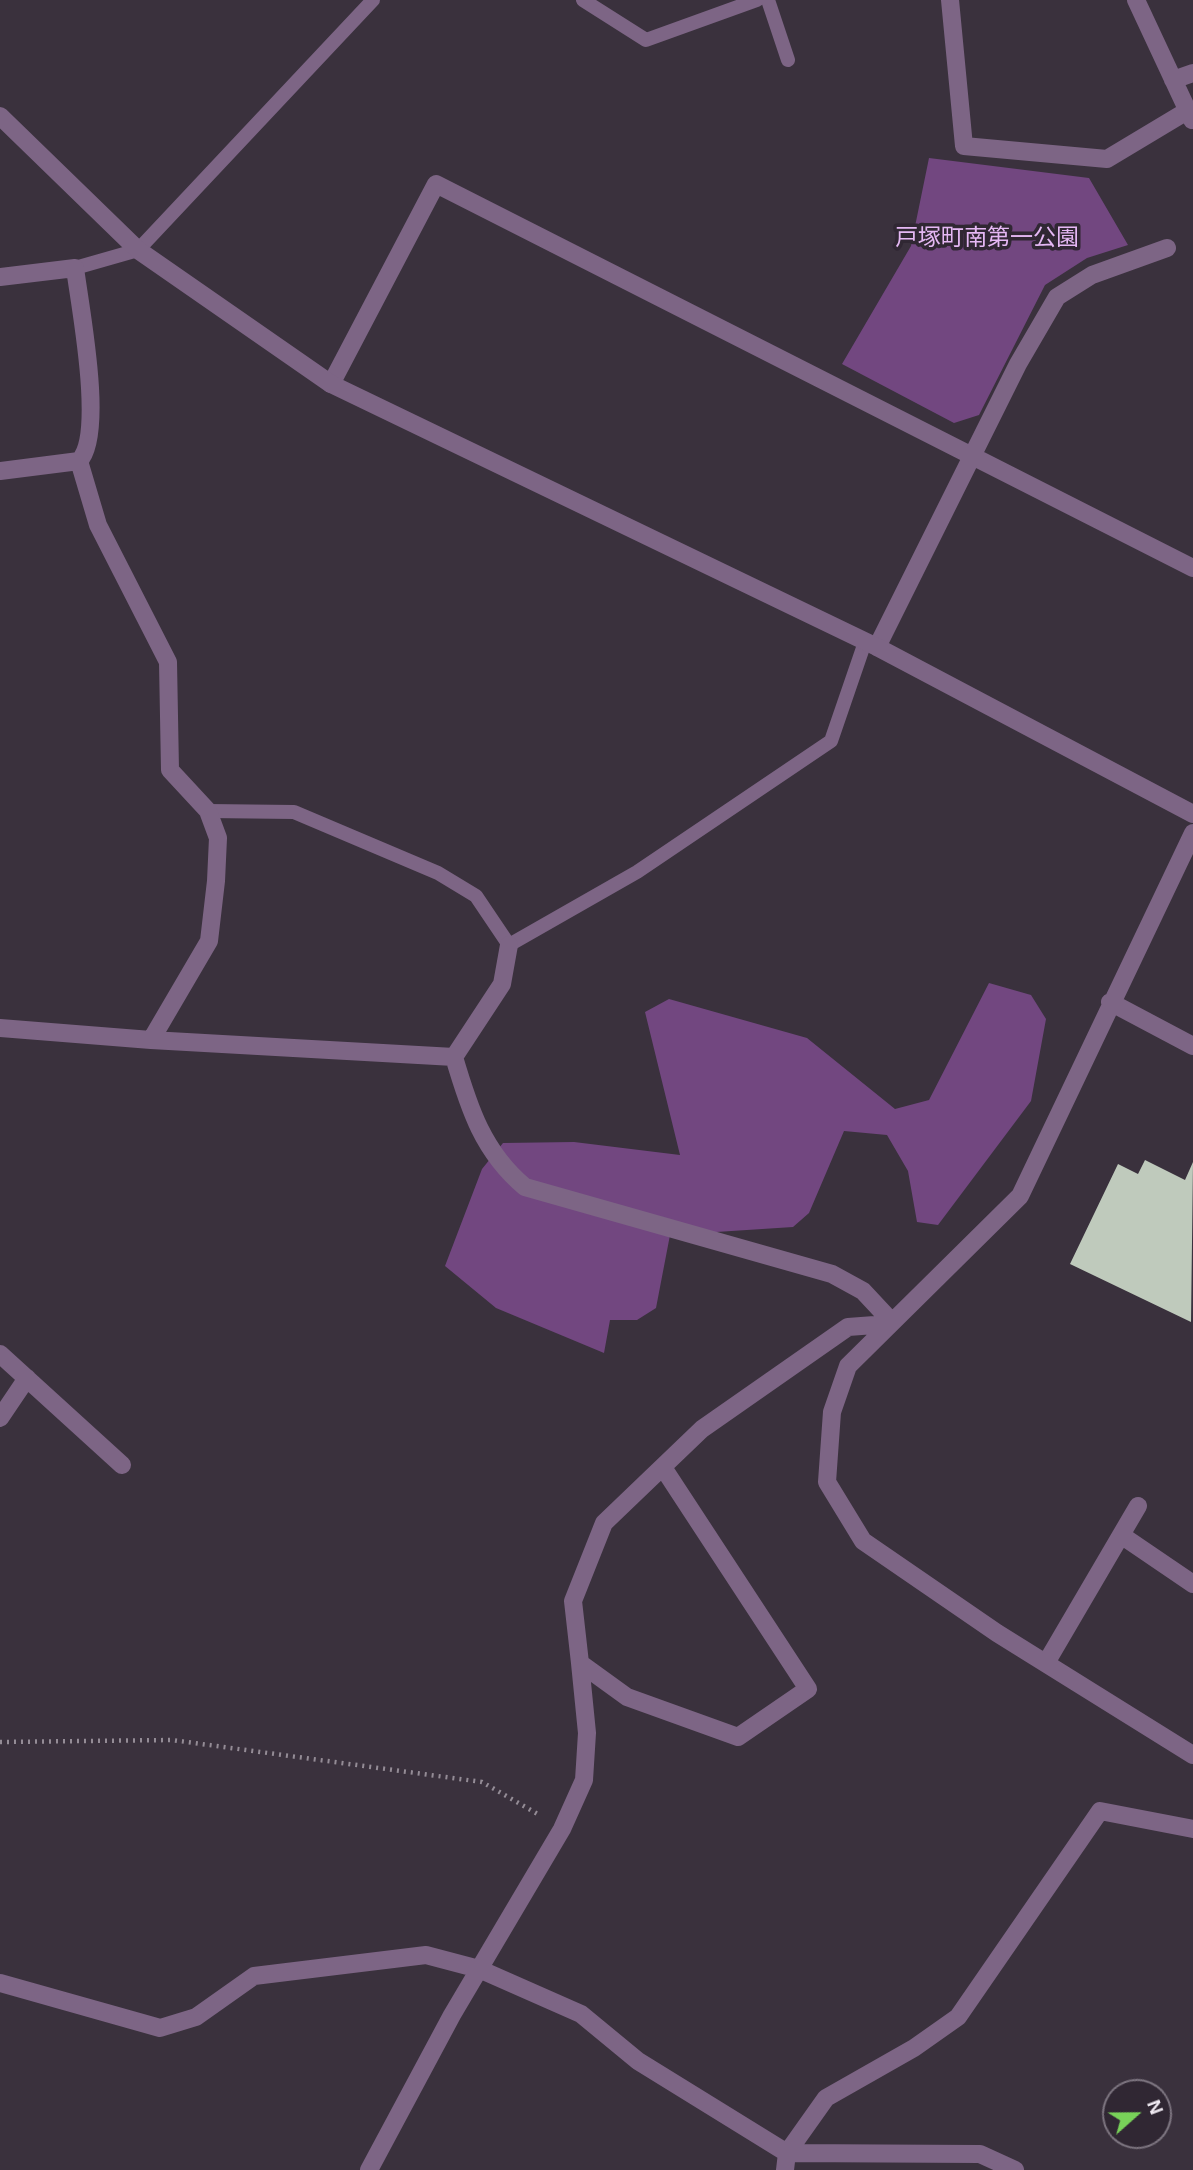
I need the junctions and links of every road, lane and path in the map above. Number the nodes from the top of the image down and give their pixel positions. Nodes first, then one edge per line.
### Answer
1 (373, 0) edge
2 (583, 0) edge
3 (757, 0) edge
4 (768, 0) edge
5 (950, 0) edge
6 (1136, 0) edge
7 (788, 60) dead end
8 (1193, 73) edge
9 (1172, 80) junction
10 (0, 116) edge
11 (1190, 116) edge
12 (1167, 248) dead end
13 (138, 250) junction
14 (75, 268) junction
15 (0, 277) edge
16 (331, 384) junction
17 (972, 457) junction
18 (79, 461) junction
19 (0, 471) edge
20 (1193, 568) edge
21 (871, 644) junction
22 (208, 811) junction
23 (1193, 814) edge
24 (1193, 833) edge
25 (509, 945) junction
26 (1110, 1002) junction
27 (0, 1028) edge
28 (151, 1040) junction
29 (1193, 1046) edge
30 (454, 1057) junction
31 (889, 1323) junction
32 (0, 1354) edge
33 (27, 1378) junction
34 (0, 1418) edge
35 (122, 1465) dead end
36 (664, 1469) junction
37 (1138, 1506) dead end
38 (1121, 1535) junction
39 (1193, 1584) edge
40 (580, 1663) junction
41 (1046, 1663) junction
42 (0, 1742) edge
43 (1193, 1755) edge
44 (562, 1829) junction
45 (1193, 1829) edge
46 (478, 1969) junction
47 (0, 1983) edge
48 (786, 2162) edge
49 (369, 2170) edge
50 (1016, 2170) edge

1 - 13 lane
2 - 3 lane
4 - 7 lane
5 - 11 street
6 - 9 street
8 - 9 street
9 - 11 street
10 - 13 street
12 - 17 street
13 - 14 lane
13 - 16 street
14 - 15 street
14 - 18 street
16 - 17 street
16 - 21 street
17 - 20 street
17 - 21 street
18 - 19 street
18 - 22 street
21 - 23 street
21 - 25 lane
22 - 25 lane
22 - 28 street
24 - 26 street
25 - 30 street
26 - 29 street
26 - 31 street
27 - 28 street
28 - 30 street
30 - 31 street
31 - 36 street
31 - 41 street
32 - 33 street
33 - 34 street
33 - 35 street
36 - 40 street
36 - 40 street
37 - 38 street
38 - 39 street
38 - 41 street
40 - 44 street
41 - 43 street
42 - 44 path
44 - 46 street
45 - 48 street
46 - 47 street
46 - 48 street
46 - 49 street
48 - 50 street

